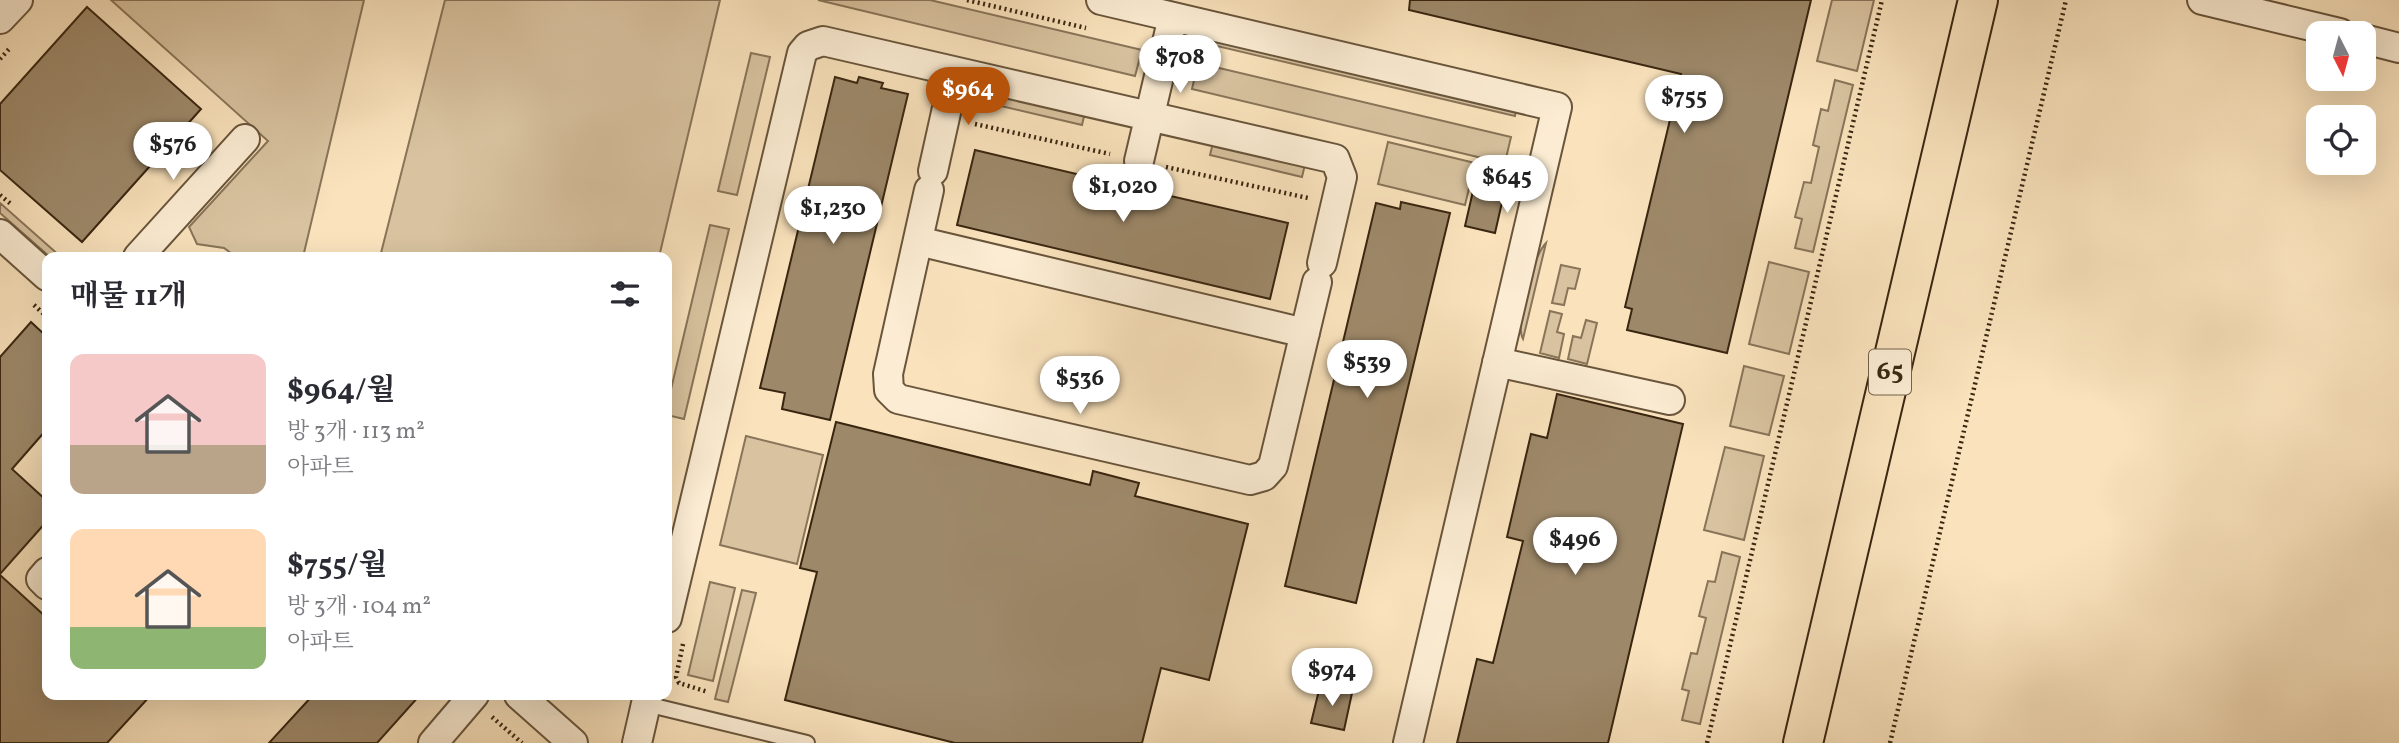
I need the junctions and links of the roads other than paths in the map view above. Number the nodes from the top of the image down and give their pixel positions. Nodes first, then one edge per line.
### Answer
1 (18, 0) edge
2 (1101, 0) edge
3 (1978, 0) edge
4 (2202, 0) edge
5 (1218, 13) edge
6 (1173, 17) junction
7 (0, 19) edge
8 (2306, 25) edge
9 (2376, 42) edge
10 (2399, 48) edge
11 (955, 72) junction
12 (1150, 116) junction
13 (245, 139) dead end
14 (1139, 161) dead end
15 (0, 234) edge
16 (918, 241) junction
17 (143, 252) edge
18 (42, 272) edge
19 (1305, 333) junction
20 (1497, 362) junction
21 (1670, 400) dead end
22 (676, 627) edge
23 (470, 700) edge
24 (525, 700) edge
25 (647, 700) edge
26 (651, 700) edge
27 (433, 743) edge
28 (573, 743) edge
29 (637, 743) edge
30 (807, 743) edge
31 (1408, 743) edge
32 (1803, 743) edge

1 - 7 street
2 - 6 street
3 - 32 main road, 65
4 - 8 street
5 - 6 street
5 - 20 street
6 - 12 street
9 - 10 street
11 - 12 street
11 - 16 street
11 - 22 street
12 - 14 street
12 - 19 street
13 - 17 street
15 - 18 street
16 - 19 street
16 - 19 street
20 - 21 street
20 - 31 street
23 - 27 street
24 - 28 street
25 - 29 street
26 - 30 lane

